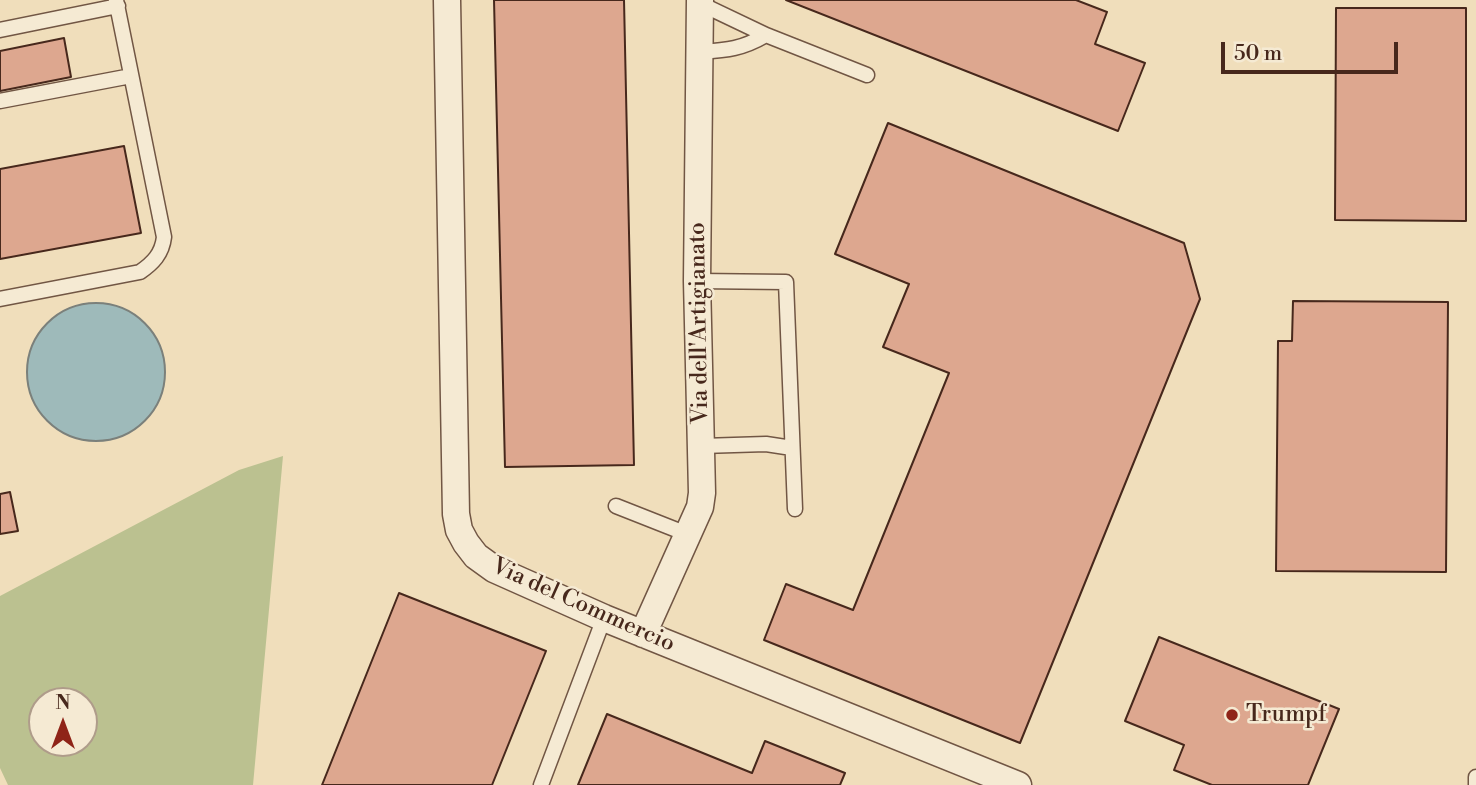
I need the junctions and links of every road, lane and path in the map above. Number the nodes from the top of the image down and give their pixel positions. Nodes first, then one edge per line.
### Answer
1 (447, 0) edge
2 (701, 2) edge
3 (117, 3) edge
4 (0, 30) edge
5 (766, 35) junction
6 (700, 52) junction
7 (867, 75) dead end
8 (131, 76) junction
9 (0, 101) edge
10 (697, 281) junction
11 (0, 299) edge
12 (702, 446) junction
13 (792, 448) junction
14 (616, 506) dead end
15 (795, 509) dead end
16 (687, 534) junction
17 (604, 618) junction
18 (643, 634) junction
19 (1476, 777) edge
20 (541, 785) edge
21 (1018, 785) edge
22 (1476, 785) edge

1 - 17 street, Via del Commercio
2 - 5 lane
2 - 6 street, Via dell'Artigianato
3 - 4 lane
3 - 8 lane
5 - 6 lane
5 - 7 lane
6 - 10 street, Via dell'Artigianato
8 - 9 lane
8 - 11 lane
10 - 12 street, Via dell'Artigianato
10 - 13 lane
12 - 13 lane
12 - 16 street, Via dell'Artigianato
13 - 15 lane
14 - 16 lane
16 - 18 street, Via dell'Artigianato
17 - 18 street, Via del Commercio
17 - 20 lane
18 - 21 street, Via del Commercio
19 - 22 lane

